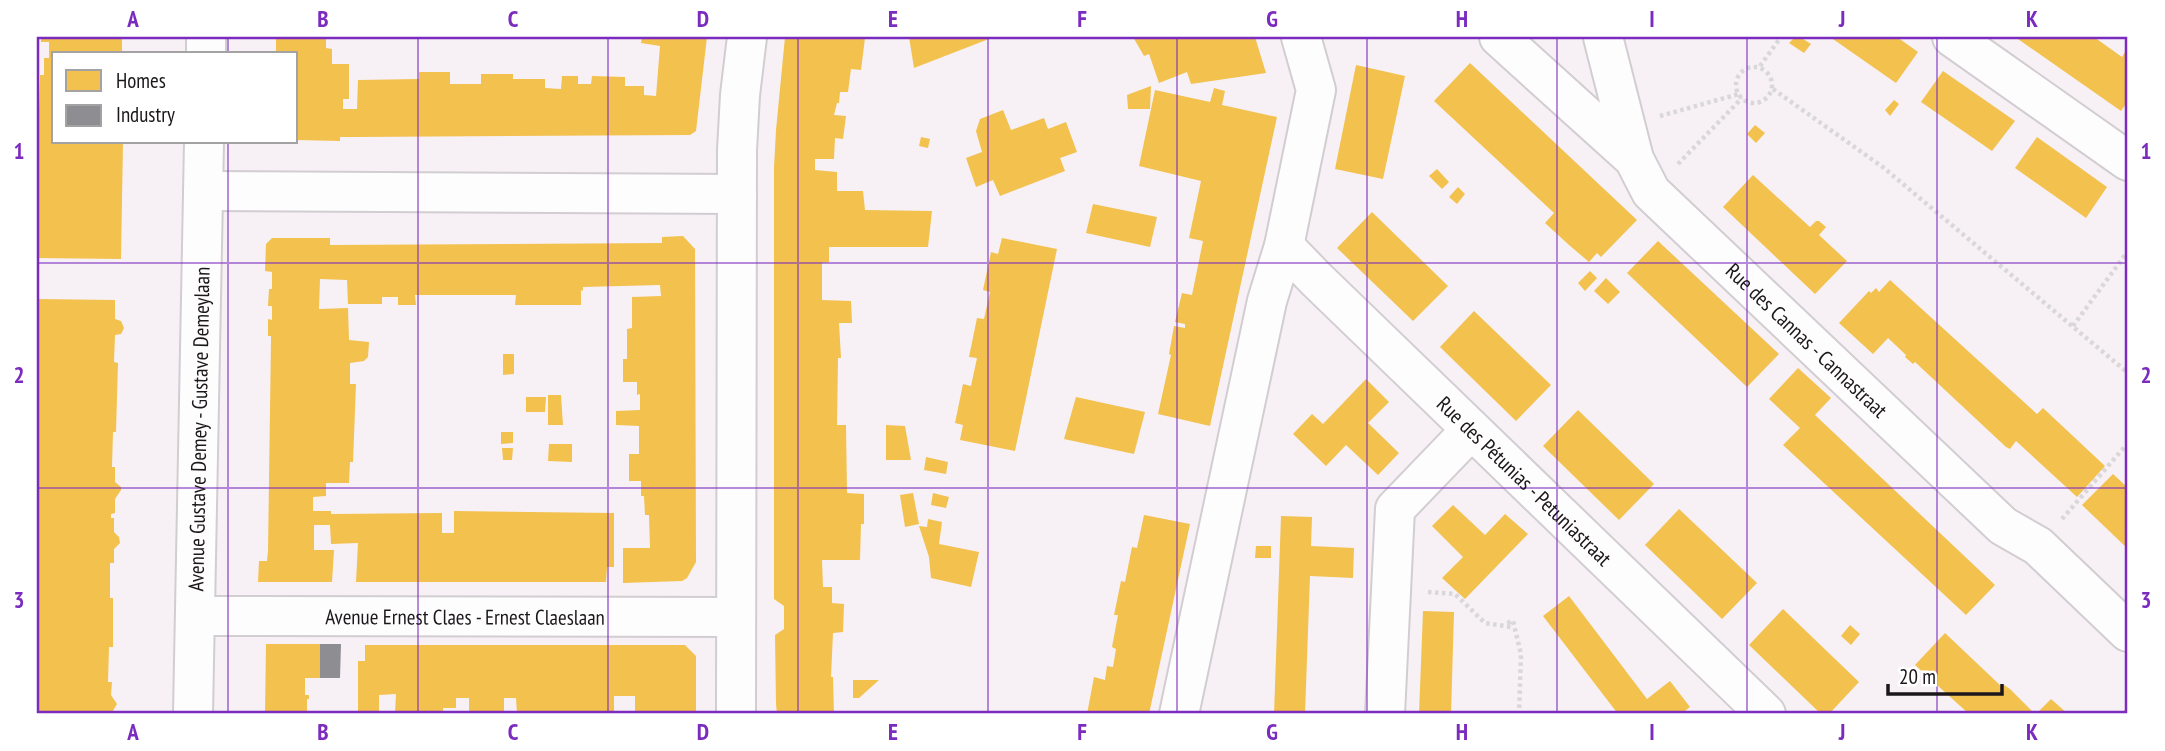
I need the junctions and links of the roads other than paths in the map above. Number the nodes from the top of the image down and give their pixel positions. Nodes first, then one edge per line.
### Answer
1 (747, 37) edge
2 (1304, 37) edge
3 (1499, 37) edge
4 (1603, 37) edge
5 (1952, 37) edge
6 (204, 144) edge
7 (1634, 159) junction
8 (2128, 161) edge
9 (203, 191) junction
10 (737, 194) junction
11 (1284, 246) junction
12 (1471, 430) junction
13 (195, 616) junction
14 (735, 617) junction
15 (2128, 632) edge
16 (193, 714) edge
17 (736, 714) edge
18 (1178, 714) edge
19 (1385, 714) edge
20 (1766, 714) edge

1 - 10 street
2 - 11 street
3 - 7 street, Rue des Cannas - Cannastraat
4 - 7 street
5 - 8 street
6 - 9 street, Avenue Gustave Demey - Gustave Demeylaan
7 - 15 street, Rue des Cannas - Cannastraat
9 - 10 street
9 - 13 street, Avenue Gustave Demey - Gustave Demeylaan
10 - 14 street
11 - 12 street, Rue des Pétunias - Petuniastraat
11 - 18 street
12 - 19 street
12 - 20 street, Rue des Pétunias - Petuniastraat
13 - 14 street, Avenue Ernest Claes - Ernest Claeslaan
13 - 16 street, Avenue Gustave Demey - Gustave Demeylaan
14 - 17 street

